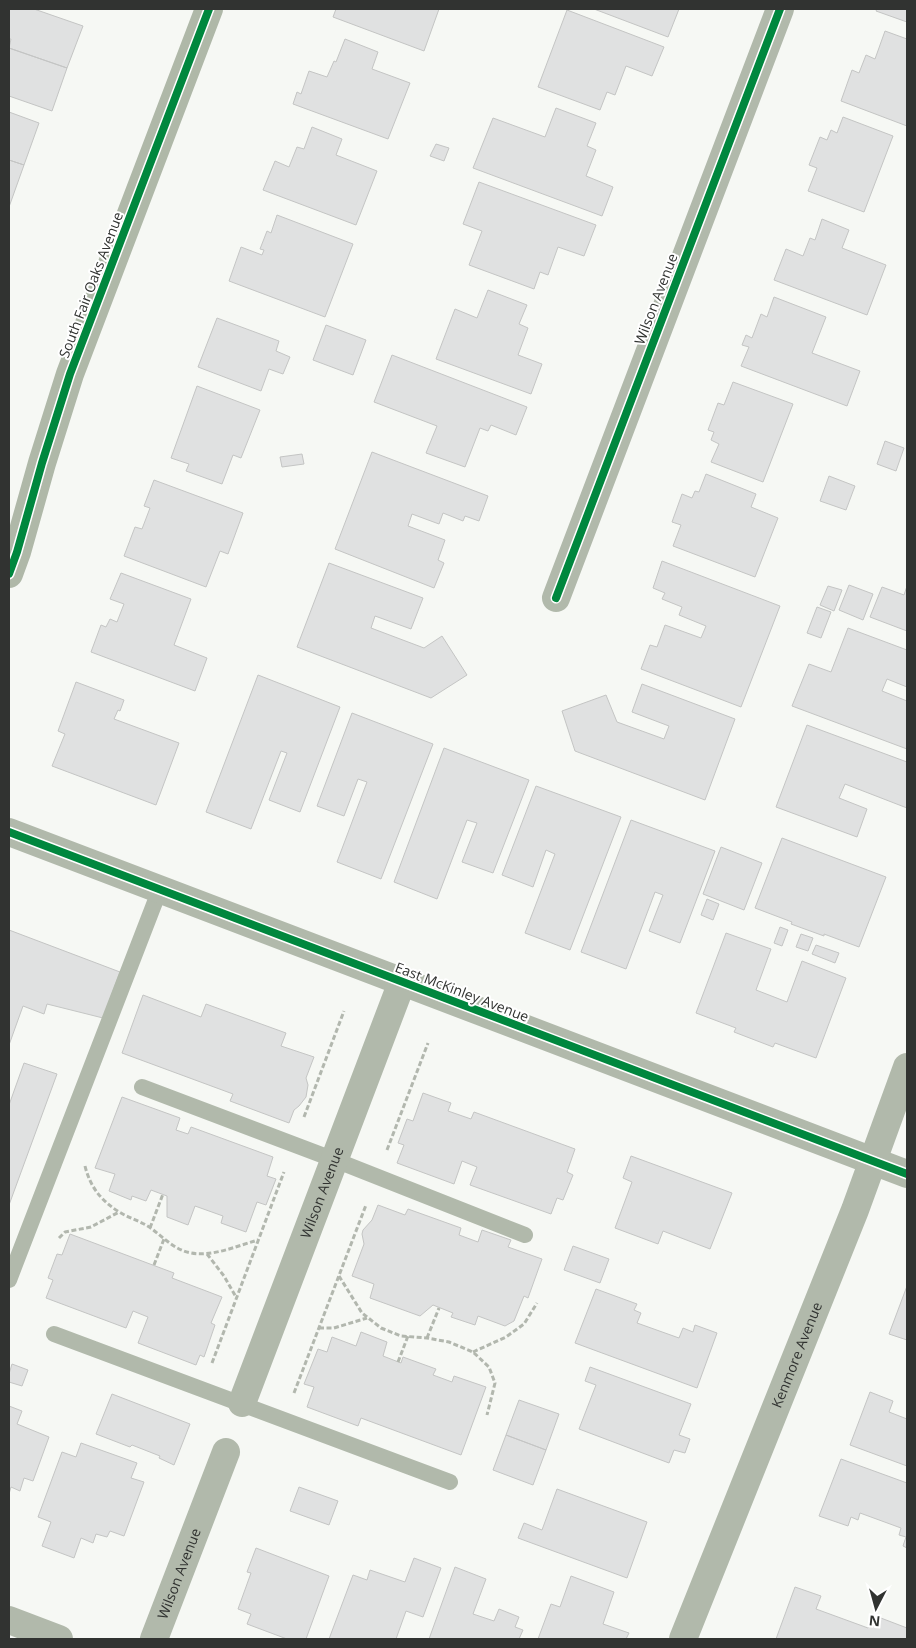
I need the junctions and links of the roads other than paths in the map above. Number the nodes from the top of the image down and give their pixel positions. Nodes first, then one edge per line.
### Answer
1 (209, 9) edge
2 (780, 9) edge
3 (9, 574) edge
4 (556, 598) dead end
5 (9, 832) edge
6 (160, 889) junction
7 (402, 982) junction
8 (907, 1067) edge
9 (142, 1087) dead end
10 (335, 1160) junction
11 (872, 1160) junction
12 (907, 1174) edge
13 (525, 1235) dead end
14 (9, 1280) edge
15 (54, 1334) dead end
16 (242, 1404) junction
17 (226, 1452) dead end
18 (450, 1482) dead end
19 (9, 1620) edge
20 (59, 1639) edge
21 (154, 1639) edge
22 (682, 1639) edge

1 - 3 main road, South Fair Oaks Avenue
2 - 4 street, Wilson Avenue
5 - 6 street, East McKinley Avenue
6 - 7 street, East McKinley Avenue
6 - 14 lane
7 - 10 street, Wilson Avenue
7 - 11 street, East McKinley Avenue
8 - 11 street, Kenmore Avenue
9 - 10 lane
10 - 13 lane
10 - 16 street, Wilson Avenue
11 - 12 street, East McKinley Avenue
11 - 22 street, Kenmore Avenue
15 - 16 lane
16 - 18 lane
17 - 21 street, Wilson Avenue
19 - 20 street

